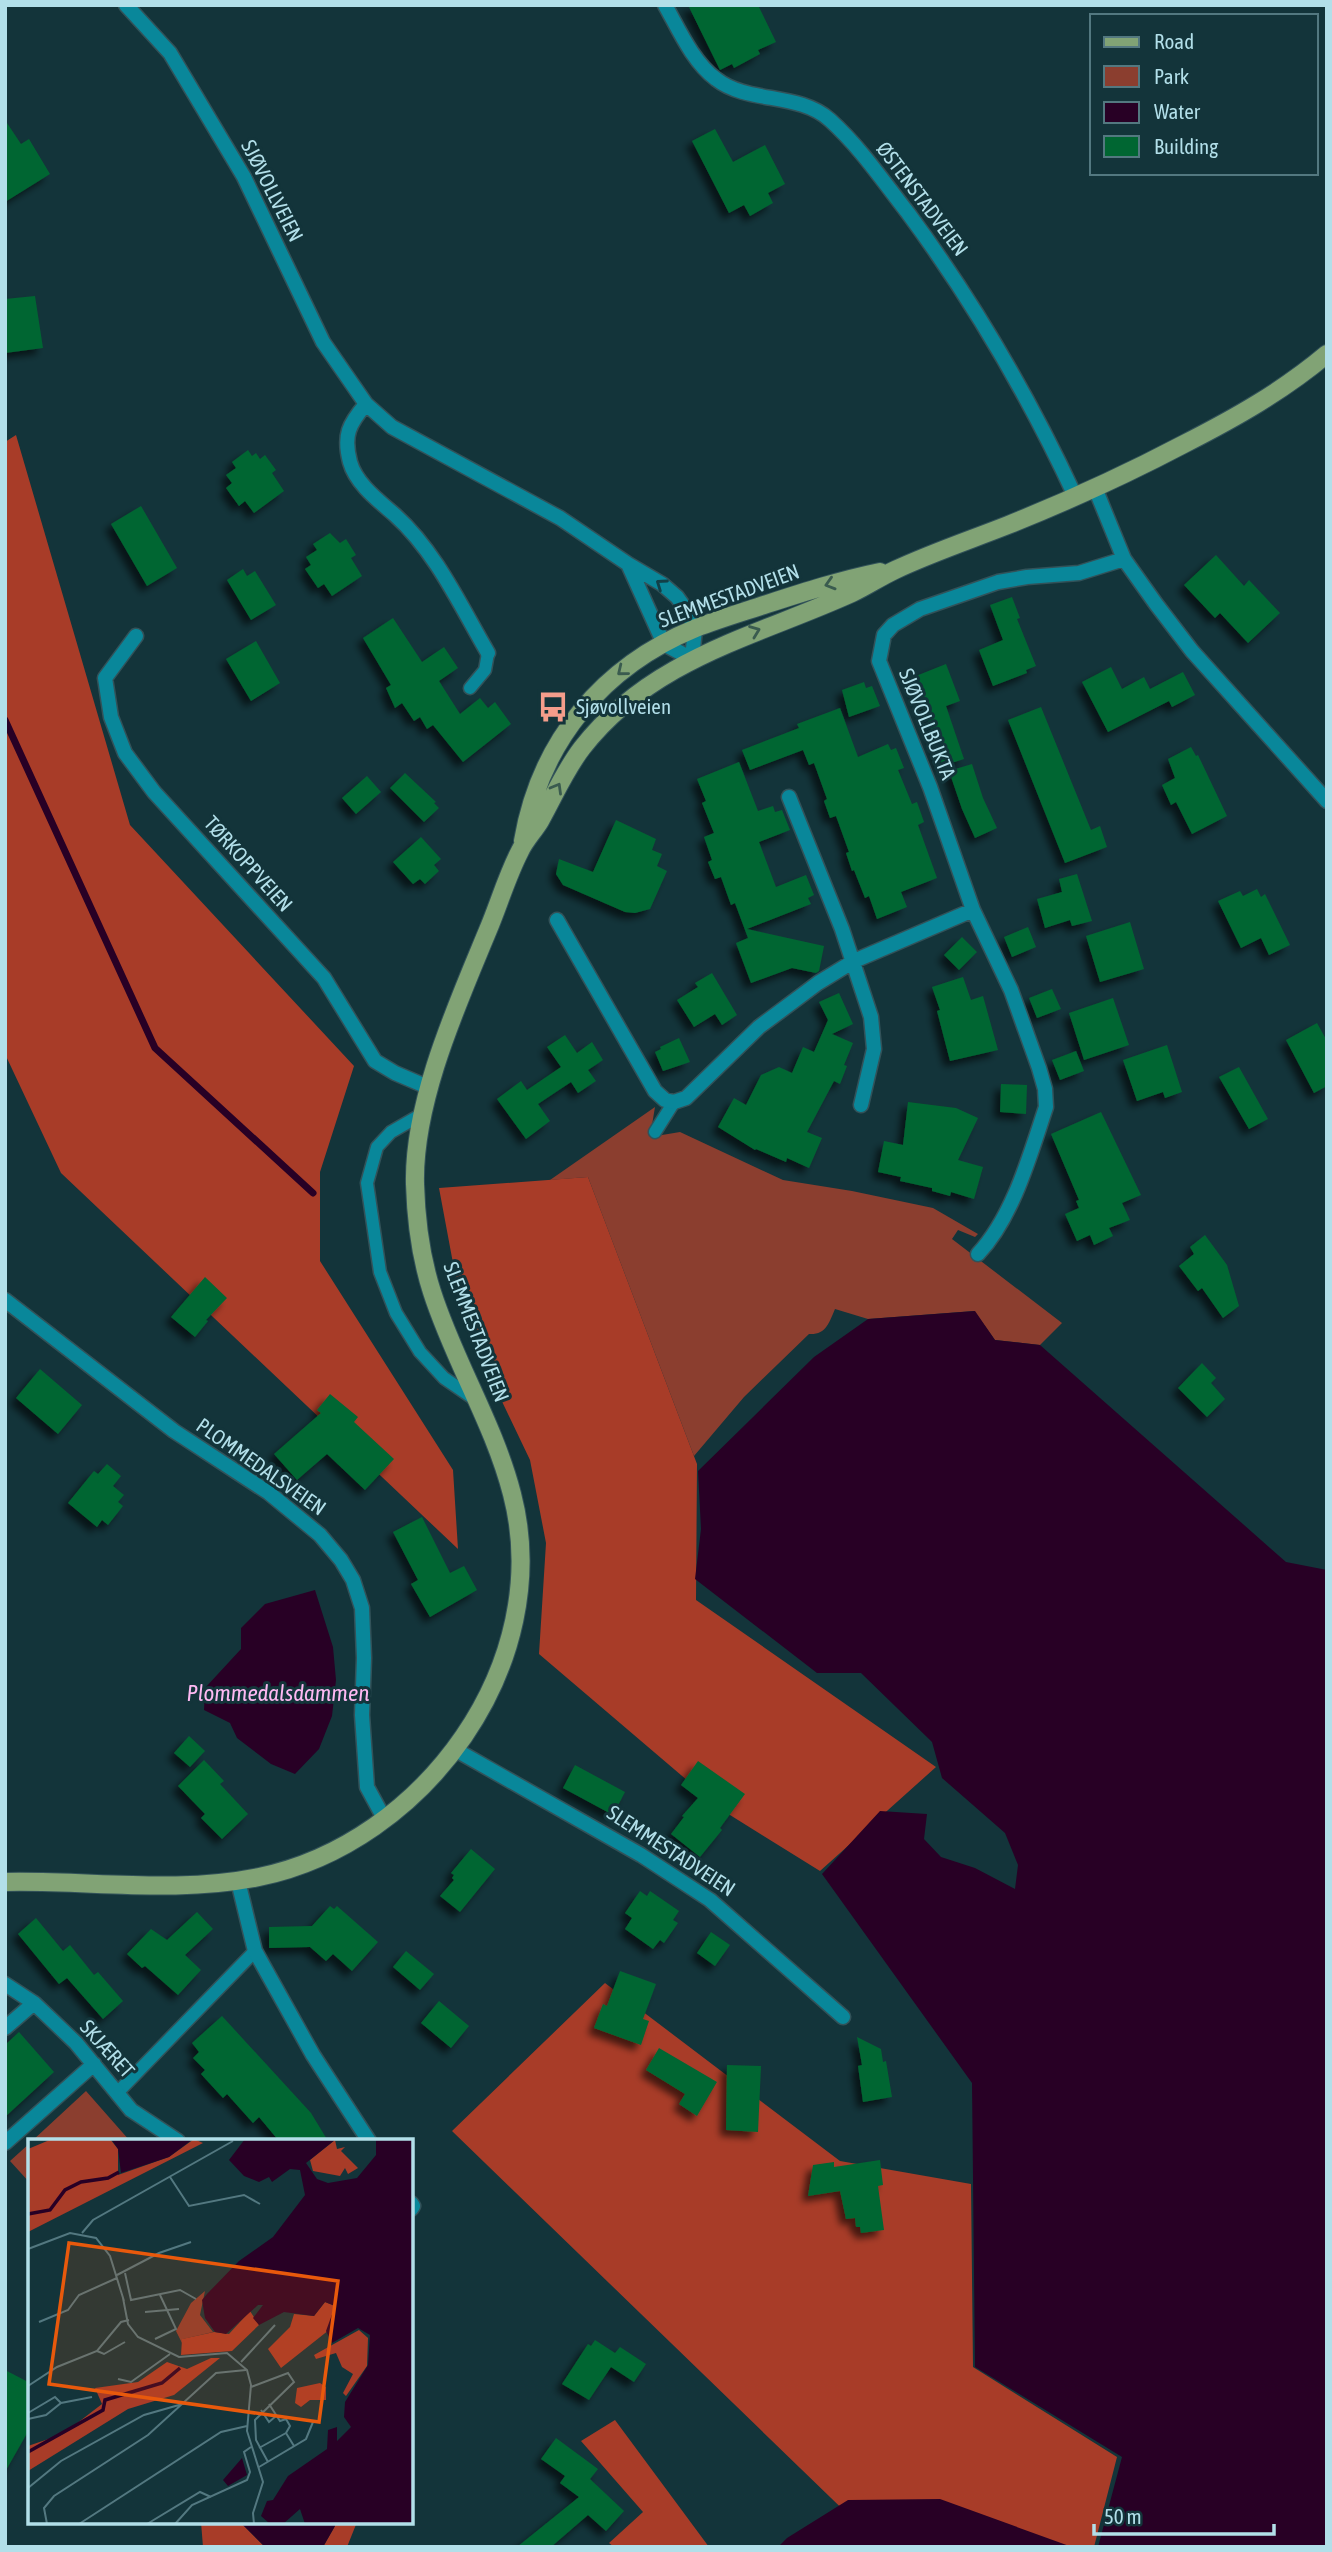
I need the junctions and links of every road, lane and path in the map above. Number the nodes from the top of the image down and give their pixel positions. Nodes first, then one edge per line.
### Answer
1 (126, 5) edge
2 (665, 5) edge
3 (1327, 354) edge
4 (366, 404) junction
5 (1095, 488) junction
6 (1075, 496) junction
7 (1124, 559) junction
8 (628, 564) junction
9 (897, 569) junction
10 (695, 628) junction
11 (136, 636) dead end
12 (664, 644) junction
13 (488, 653) joint
14 (692, 659) junction
15 (470, 688) dead end
16 (789, 797) dead end
17 (1327, 801) edge
18 (522, 847) junction
19 (973, 910) junction
20 (557, 920) dead end
21 (853, 961) junction
22 (430, 1088) junction
23 (674, 1102) junction
24 (861, 1105) dead end
25 (424, 1112) junction
26 (655, 1132) dead end
27 (978, 1254) dead end
28 (5, 1300) edge
29 (477, 1401) junction
30 (456, 1750) junction
31 (385, 1820) junction
32 (238, 1881) junction
33 (5, 1882) edge
34 (255, 1951) junction
35 (5, 1984) edge
36 (34, 2003) junction
37 (843, 2017) dead end
38 (5, 2028) edge
39 (94, 2064) junction
40 (118, 2092) junction
41 (175, 2139) edge
42 (368, 2139) edge
43 (5, 2143) edge

1 - 4 street, SJØVOLLVEIEN
2 - 6 street, ØSTENSTADVEIEN
3 - 5 main road, SLEMMESTADVEIEN
4 - 8 street, SJØVOLLVEIEN
4 - 13 street
5 - 6 main road, SLEMMESTADVEIEN
5 - 7 street
6 - 9 main road, SLEMMESTADVEIEN
7 - 17 street
7 - 19 street, SJØVOLLBUKTA
10 -> 8 street, SJØVOLLVEIEN
8 - 12 street
9 -> 10 main road, SLEMMESTADVEIEN
14 -> 9 main road, SLEMMESTADVEIEN
10 - 12 main road, SLEMMESTADVEIEN
10 - 14 street
11 - 22 street, TØRKOPPVEIEN
12 - 14 street
12 -> 18 main road, SLEMMESTADVEIEN
13 - 15 lane
18 -> 14 main road, SLEMMESTADVEIEN
16 - 21 street
18 - 22 main road, SLEMMESTADVEIEN
19 - 21 street
19 - 27 street, SJØVOLLBUKTA
20 - 23 street
21 - 23 street
21 - 24 street
22 - 25 main road, SLEMMESTADVEIEN
23 - 26 lane
25 - 29 main road, SLEMMESTADVEIEN
25 - 29 lane
28 - 31 street, PLOMMEDALSVEIEN
29 - 30 main road, SLEMMESTADVEIEN
30 - 31 main road, SLEMMESTADVEIEN
30 - 37 street, SLEMMESTADVEIEN
31 - 32 main road, SLEMMESTADVEIEN
32 - 33 main road, SLEMMESTADVEIEN
32 - 34 street
34 - 40 lane
34 - 42 street
35 - 36 street, SKJÆRET
36 - 38 street
36 - 39 street, SKJÆRET
39 - 40 street, SKJÆRET
39 - 43 street
40 - 41 street, SKJÆRET

